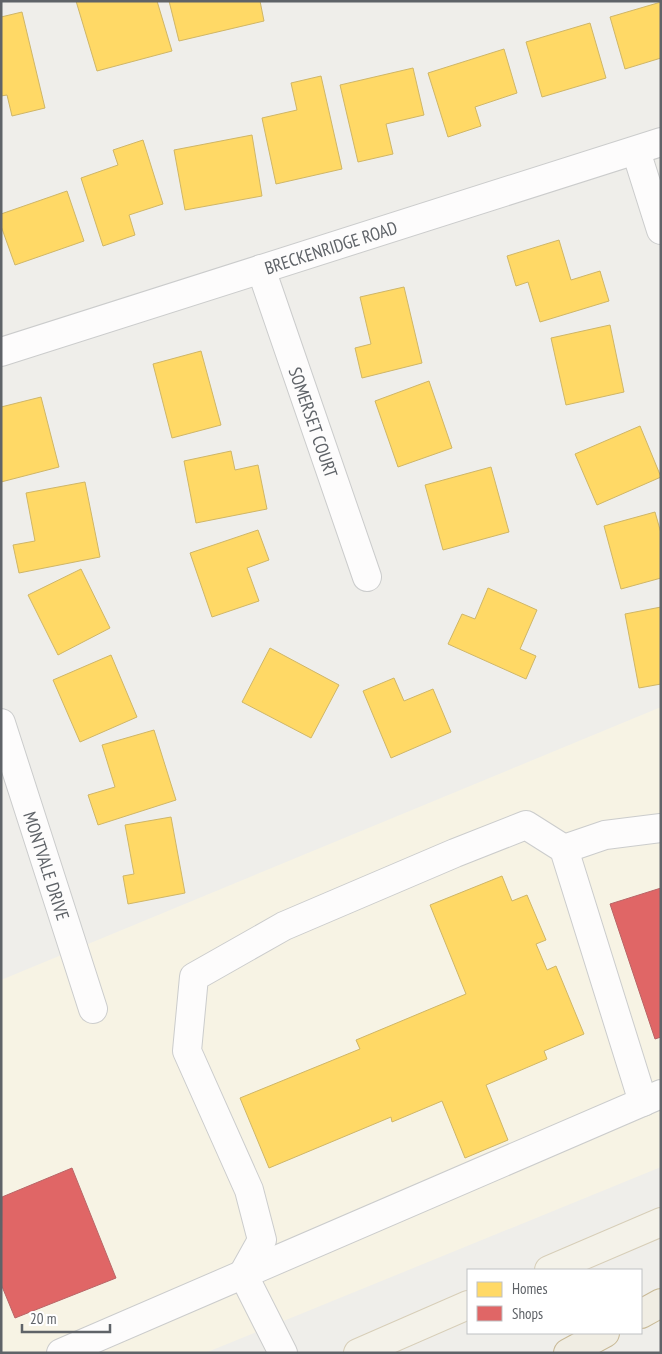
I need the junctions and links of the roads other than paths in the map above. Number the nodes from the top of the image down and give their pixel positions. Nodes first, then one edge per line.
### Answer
1 (648, 146) edge
2 (661, 230) edge
3 (261, 269) junction
4 (1, 352) edge
5 (367, 577) dead end
6 (1, 723) edge
7 (661, 828) edge
8 (564, 849) junction
9 (93, 1009) dead end
10 (652, 1098) edge
11 (661, 1222) edge
12 (551, 1269) edge
13 (243, 1274) junction
14 (661, 1303) edge
15 (467, 1305) edge
16 (642, 1313) edge
17 (603, 1334) edge
18 (61, 1353) edge
19 (283, 1353) edge
20 (358, 1353) edge
21 (568, 1353) edge

1 - 2 street
1 - 3 street, BRECKENRIDGE ROAD
3 - 4 street, BRECKENRIDGE ROAD
3 - 5 street, SOMERSET COURT
6 - 9 street, MONTVALE DRIVE
7 - 8 street
8 - 10 street
8 - 13 street
10 - 13 street
11 - 12 main road
13 - 18 street
13 - 19 street
14 - 16 highway
15 - 20 main road
17 - 21 highway

